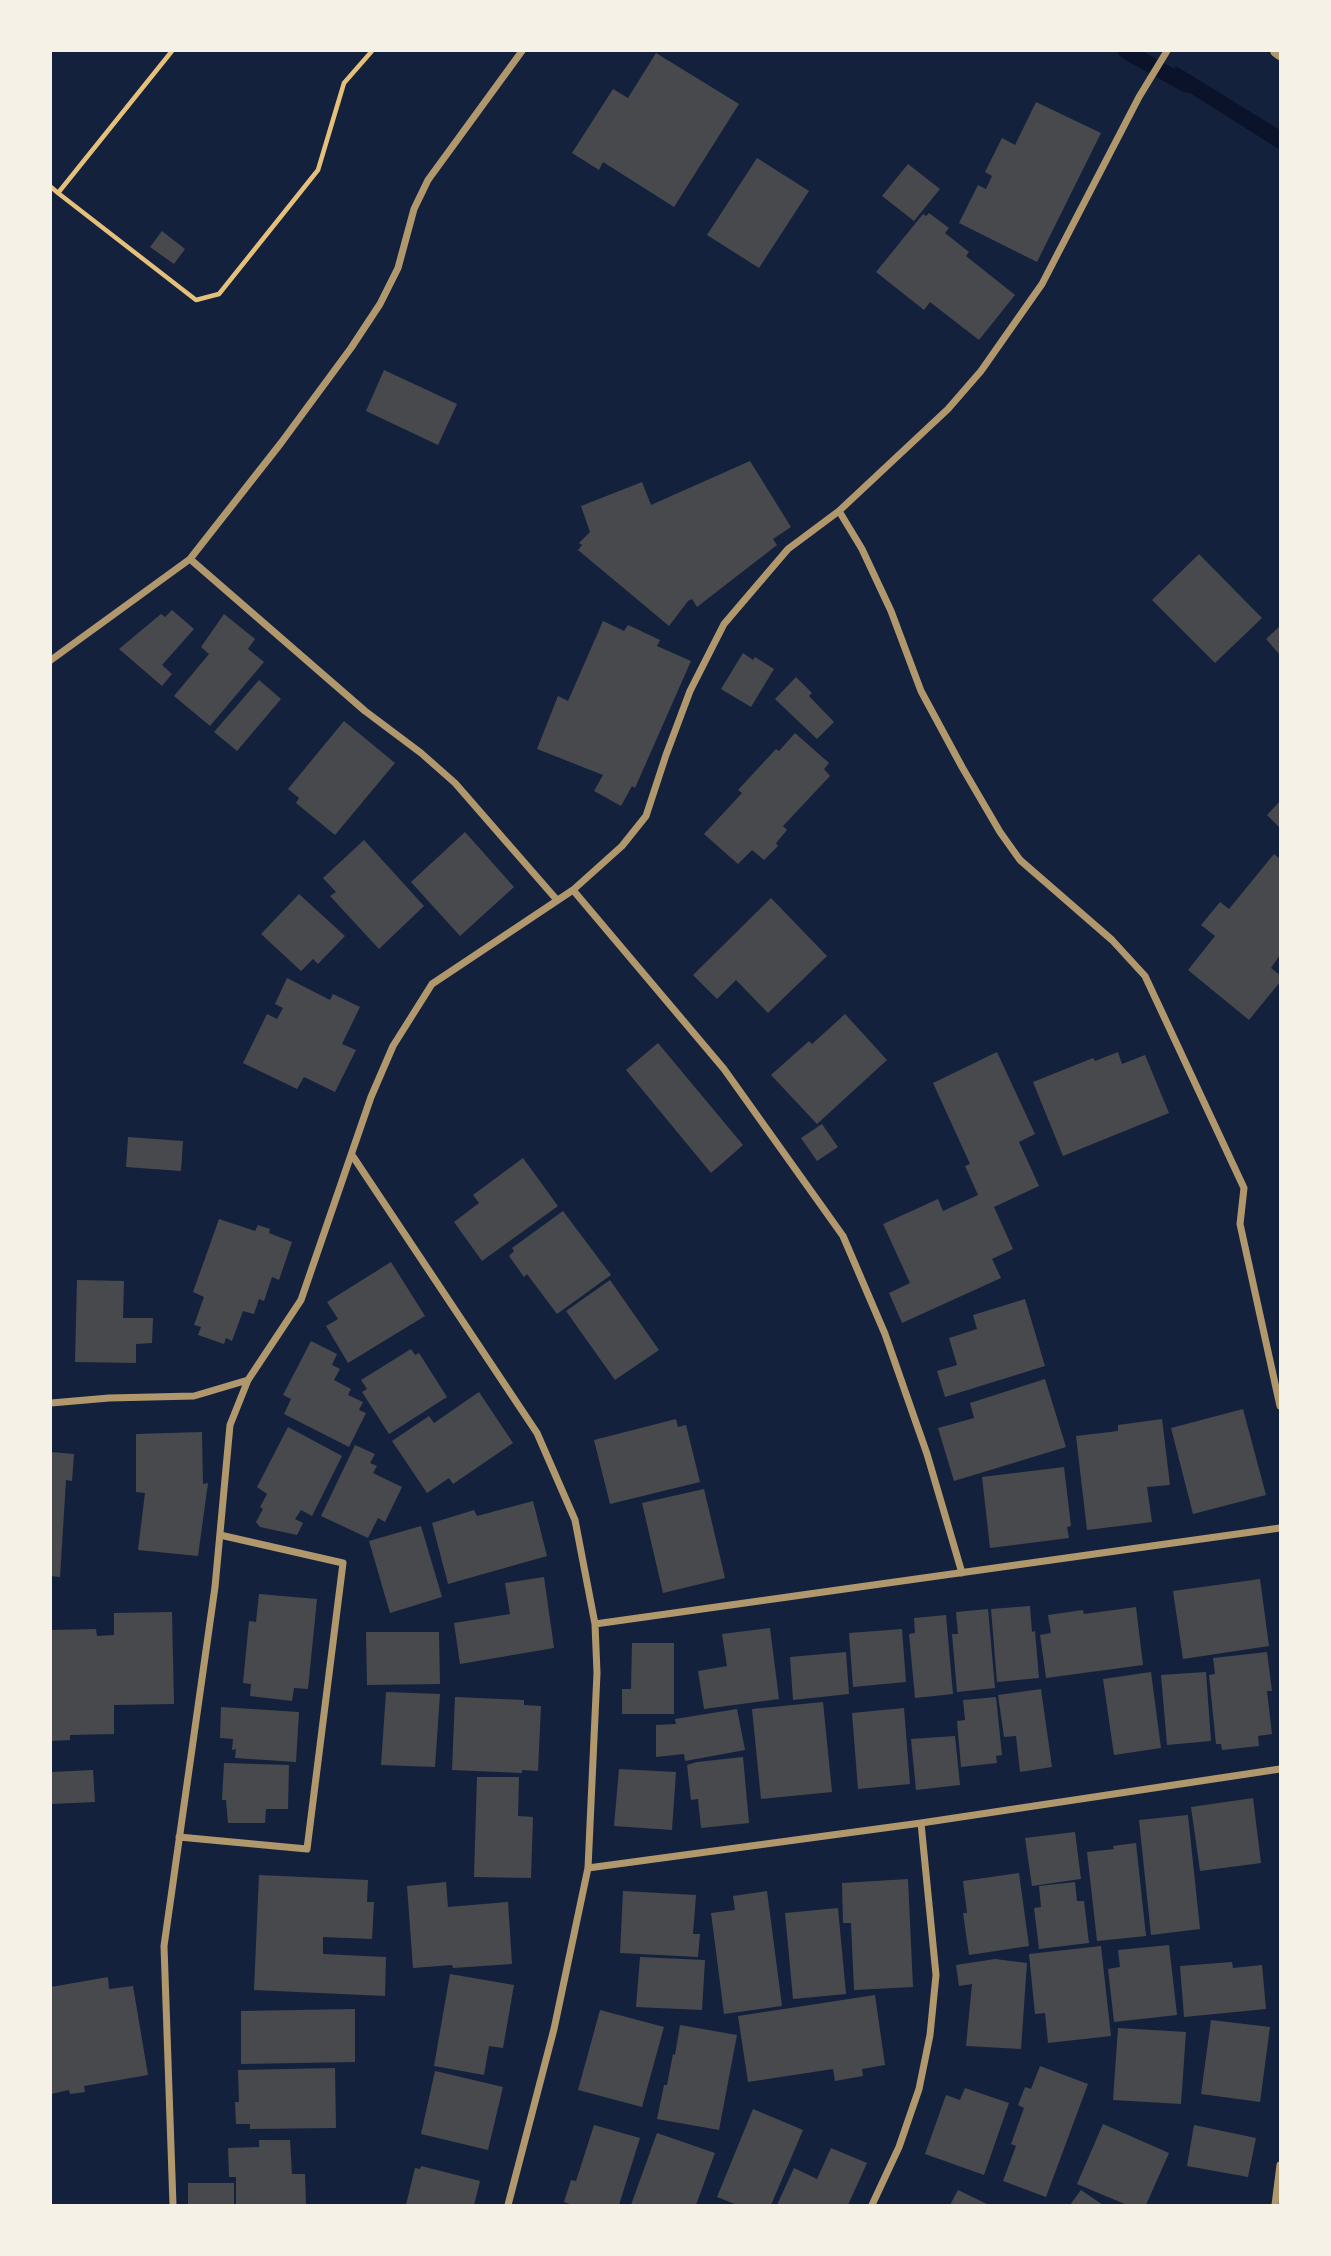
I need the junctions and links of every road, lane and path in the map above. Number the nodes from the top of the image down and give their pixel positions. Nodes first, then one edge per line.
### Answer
1 (172, 51) edge
2 (372, 51) edge
3 (522, 51) edge
4 (1167, 51) edge
5 (1276, 51) edge
6 (1280, 54) edge
7 (51, 187) edge
8 (58, 193) junction
9 (839, 511) junction
10 (190, 559) junction
11 (51, 660) edge
12 (573, 890) junction
13 (557, 900) junction
14 (352, 1154) junction
15 (248, 1380) junction
16 (51, 1403) edge
17 (1280, 1406) edge
18 (1280, 1528) edge
19 (220, 1535) junction
20 (962, 1573) junction
21 (595, 1624) junction
22 (1280, 1769) edge
23 (922, 1823) junction
24 (179, 1837) junction
25 (588, 1868) junction
26 (1280, 2165) edge
27 (173, 2205) edge
28 (508, 2205) edge
29 (872, 2205) edge
30 (1275, 2205) edge

1 - 8 path
2 - 8 path
3 - 10 street
4 - 9 street
5 - 6 street
7 - 8 path
9 - 12 street
9 - 17 street
10 - 11 street
10 - 13 street
12 - 13 street
12 - 20 street
13 - 14 street
14 - 15 street
14 - 21 street
15 - 16 street
15 - 19 street
18 - 20 street
19 - 24 street
19 - 24 street
20 - 21 street
21 - 25 street
22 - 23 street
23 - 25 street
23 - 29 street
24 - 27 street
25 - 28 street
26 - 30 street

